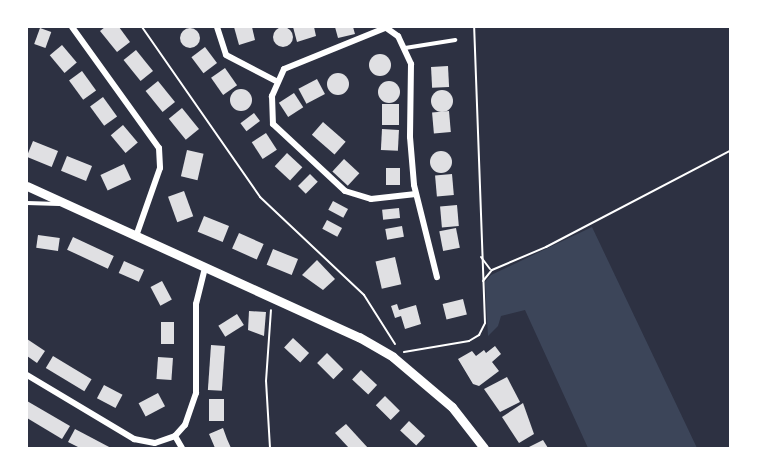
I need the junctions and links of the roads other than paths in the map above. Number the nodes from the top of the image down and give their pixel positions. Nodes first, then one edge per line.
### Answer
1 (72, 27) edge
2 (217, 27) edge
3 (385, 28) edge
4 (455, 40) dead end
5 (405, 48) junction
6 (276, 81) junction
7 (27, 186) edge
8 (416, 194) junction
9 (27, 203) edge
10 (65, 203) junction
11 (136, 236) junction
12 (205, 268) junction
13 (437, 277) dead end
14 (27, 375) edge
15 (175, 436) junction
16 (182, 448) edge
17 (484, 448) edge

1 - 11 street
2 - 6 street
3 - 5 street
3 - 6 street
4 - 5 lane
5 - 8 street
6 - 8 street
7 - 10 street
8 - 13 street
9 - 10 lane
10 - 11 street
11 - 12 street
12 - 15 street
12 - 17 street
14 - 15 street
15 - 16 street

